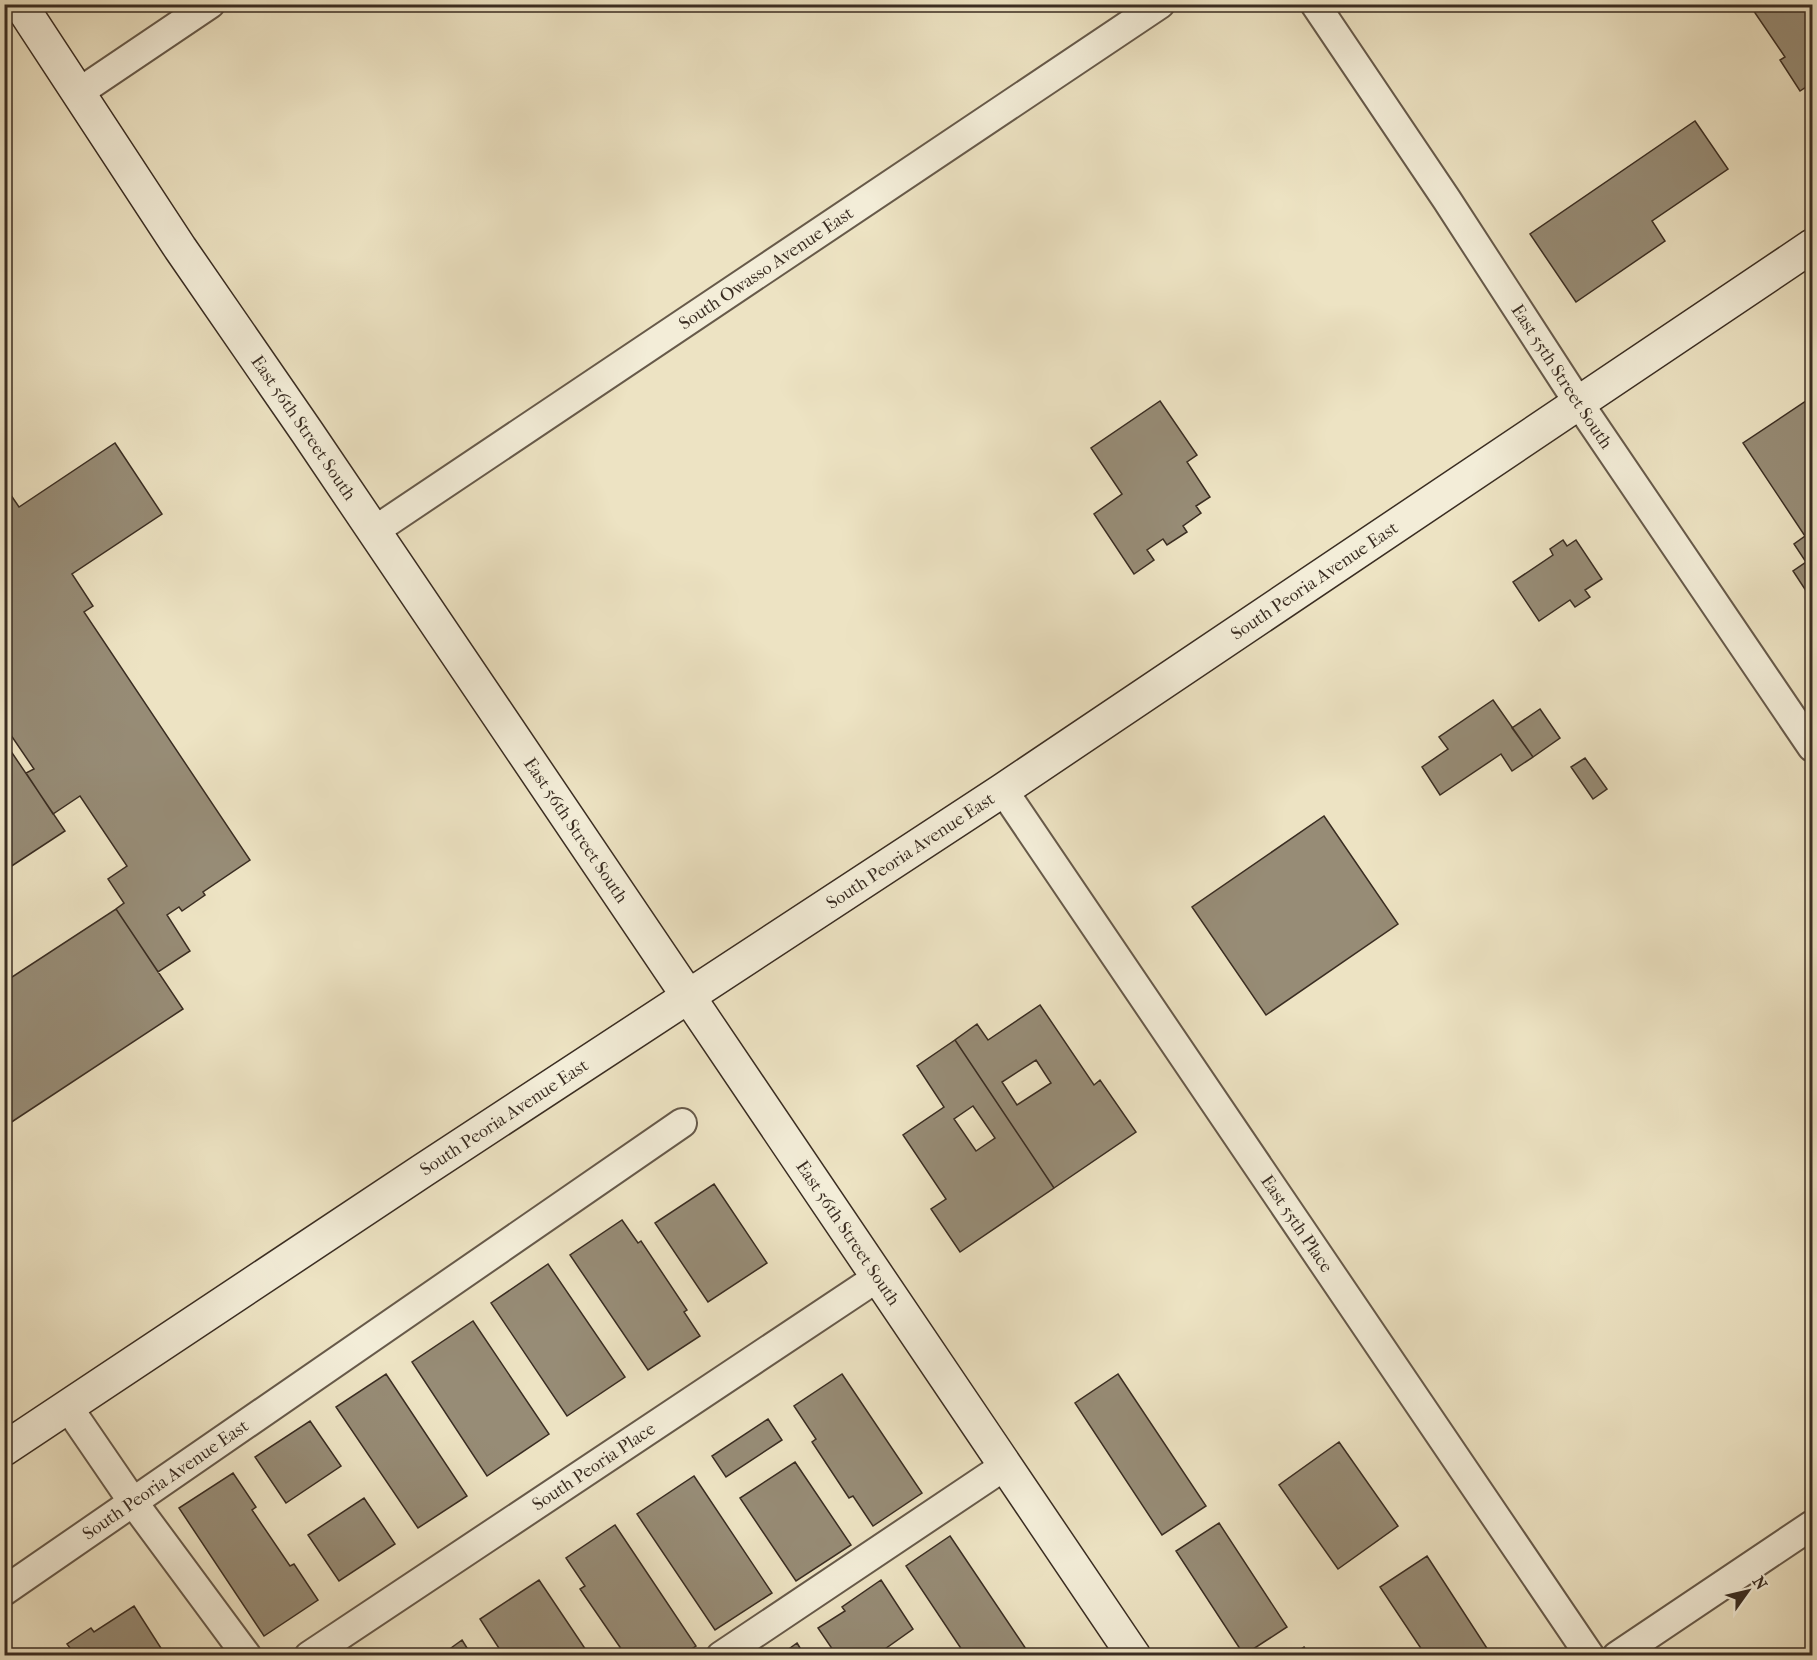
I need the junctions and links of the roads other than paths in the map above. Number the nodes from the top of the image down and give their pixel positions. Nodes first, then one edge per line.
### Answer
1 (12, 4) edge
2 (20, 4) edge
3 (210, 4) edge
4 (1160, 4) edge
5 (1315, 4) edge
6 (4, 10) edge
7 (78, 93) junction
8 (1812, 246) edge
9 (1578, 402) junction
10 (374, 531) junction
11 (1812, 747) edge
12 (1003, 790) junction
13 (687, 996) junction
14 (682, 1123) dead end
15 (878, 1277) junction
16 (68, 1407) junction
17 (4, 1449) edge
18 (1006, 1466) junction
19 (133, 1502) junction
20 (1812, 1525) edge
21 (4, 1591) edge
22 (1131, 1654) edge
23 (247, 1656) edge
24 (309, 1656) edge
25 (721, 1656) edge
26 (1590, 1656) edge
27 (1617, 1656) edge

1 - 6 street
2 - 7 main road, East 56th Street South
3 - 7 street
4 - 10 street, South Owasso Avenue East
5 - 9 street, East 55th Street South
7 - 10 main road, East 56th Street South
8 - 9 main road, South Peoria Avenue East
9 - 11 street, East 55th Street South
9 - 12 main road, South Peoria Avenue East
10 - 13 main road, East 56th Street South
12 - 13 main road, South Peoria Avenue East
12 - 26 street, East 55th Place
13 - 15 main road, East 56th Street South
13 - 16 main road, South Peoria Avenue East
14 - 19 street, South Peoria Avenue East
15 - 18 main road, East 56th Street South
15 - 24 street, South Peoria Place
16 - 17 main road, South Peoria Avenue East
16 - 19 street
18 - 22 main road, East 56th Street South
18 - 25 street
19 - 21 street, South Peoria Avenue East
19 - 23 street
20 - 27 street

